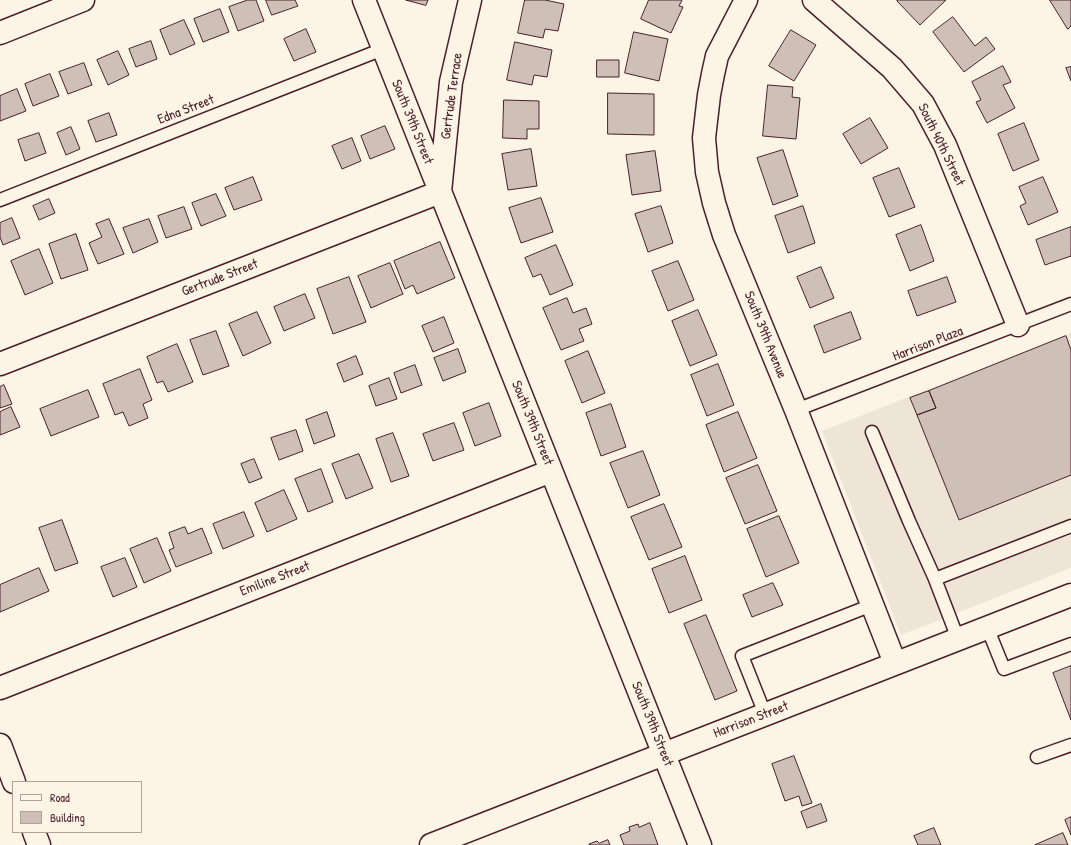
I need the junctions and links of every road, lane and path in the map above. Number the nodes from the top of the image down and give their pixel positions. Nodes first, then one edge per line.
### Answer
1 (83, 0) edge
2 (364, 0) edge
3 (470, 0) edge
4 (746, 0) edge
5 (814, 0) edge
6 (0, 33) edge
7 (383, 50) junction
8 (440, 192) junction
9 (0, 200) edge
10 (1071, 304) edge
11 (1018, 325) junction
12 (0, 364) edge
13 (796, 410) junction
14 (872, 432) dead end
15 (551, 470) junction
16 (1071, 526) edge
17 (935, 579) junction
18 (1071, 595) edge
19 (872, 605) junction
20 (987, 627) junction
21 (958, 639) junction
22 (1071, 644) edge
23 (895, 664) junction
24 (0, 688) edge
25 (765, 714) junction
26 (0, 745) edge
27 (1071, 745) edge
28 (664, 754) junction
29 (1037, 757) dead end
30 (14, 781) edge
31 (34, 833) edge
32 (39, 845) edge
33 (431, 845) edge
34 (700, 845) edge

1 - 6 street
2 - 7 street, South 39th Street
3 - 8 street, Gertrude Terrace
4 - 13 street, South 39th Avenue
5 - 11 street, South 40th Street
7 - 8 street, South 39th Street
7 - 9 lane, Edna Street
8 - 12 street, Gertrude Street
8 - 15 street, South 39th Street
10 - 11 lane, Harrison Plaza
11 - 13 lane, Harrison Plaza
13 - 19 street, South 39th Avenue
14 - 17 lane
15 - 24 street, Emiline Street
15 - 28 street, South 39th Street
16 - 17 lane
17 - 21 lane
18 - 20 street, Harrison Street
19 - 23 street, South 39th Avenue
19 - 25 lane
20 - 21 street, Harrison Street
20 - 22 lane
21 - 23 street, Harrison Street
23 - 25 street, Harrison Street
25 - 28 street, Harrison Street
26 - 30 street
27 - 29 lane
28 - 33 street, Harrison Street
28 - 34 street, South 39th Street
31 - 32 street

